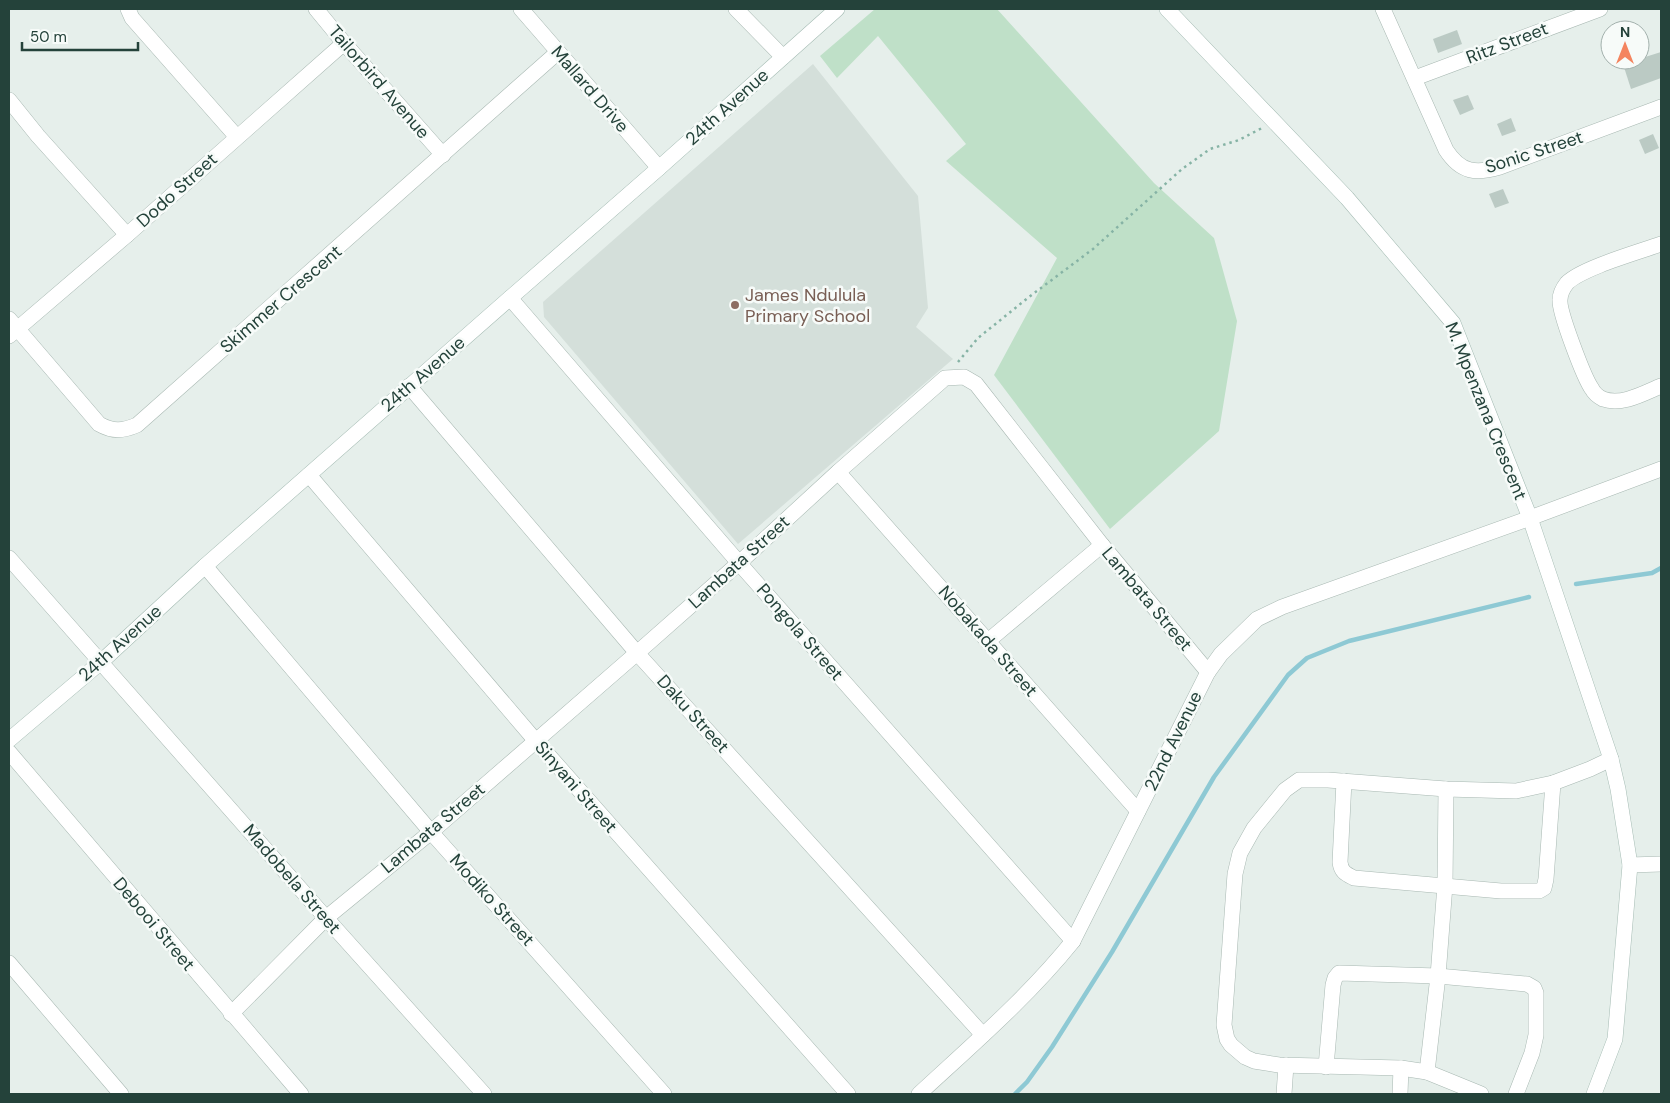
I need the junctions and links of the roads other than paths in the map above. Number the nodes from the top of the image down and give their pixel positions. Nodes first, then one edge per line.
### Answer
1 (128, 9) edge
2 (316, 9) edge
3 (521, 9) edge
4 (736, 9) edge
5 (837, 9) edge
6 (1167, 9) edge
7 (1383, 9) edge
8 (1600, 9) edge
9 (344, 43) junction
10 (558, 52) junction
11 (783, 57) junction
12 (1415, 78) junction
13 (9, 100) edge
14 (1661, 107) edge
15 (236, 136) junction
16 (443, 155) junction
17 (660, 168) junction
18 (127, 235) junction
19 (1661, 244) edge
20 (510, 298) junction
21 (12, 328) edge
22 (409, 386) junction
23 (1661, 386) edge
24 (1661, 469) edge
25 (838, 472) junction
26 (309, 475) junction
27 (1530, 518) junction
28 (1102, 545) junction
29 (9, 558) edge
30 (739, 563) junction
31 (204, 566) junction
32 (988, 641) junction
33 (637, 653) junction
34 (101, 662) junction
35 (1208, 672) junction
36 (9, 740) edge
37 (535, 740) junction
38 (9, 752) edge
39 (1611, 759) junction
40 (1344, 781) junction
41 (1553, 783) junction
42 (1446, 789) junction
43 (1138, 812) junction
44 (431, 832) junction
45 (1661, 864) edge
46 (1630, 865) junction
47 (1444, 885) junction
48 (326, 918) junction
49 (1073, 941) junction
50 (9, 963) edge
51 (1438, 976) junction
52 (231, 1014) junction
53 (983, 1035) junction
54 (1286, 1065) junction
55 (1326, 1067) junction
56 (1401, 1068) junction
57 (1427, 1072) junction
58 (121, 1094) edge
59 (301, 1094) edge
60 (484, 1094) edge
61 (664, 1094) edge
62 (848, 1094) edge
63 (919, 1094) edge
64 (1284, 1094) edge
65 (1400, 1094) edge
66 (1480, 1094) edge
67 (1516, 1094) edge
68 (1594, 1094) edge

1 - 15 street
2 - 9 street, Tailorbird Avenue
3 - 10 street, Mallard Drive
4 - 11 street
5 - 11 street, 24th Avenue
6 - 27 street, M. Mpenzana Crescent
7 - 12 street, Sonic Street
8 - 12 street, Ritz Street
9 - 15 street, Dodo Street
9 - 16 street, Tailorbird Avenue
10 - 16 street, Skimmer Crescent
10 - 17 street, Mallard Drive
11 - 17 street, 24th Avenue
12 - 14 street, Sonic Street
13 - 18 street
15 - 18 street, Dodo Street
16 - 21 street, Skimmer Crescent
17 - 20 street, 24th Avenue
18 - 21 street, Dodo Street
19 - 23 street
20 - 22 street, 24th Avenue
20 - 30 street, Pongola Street
22 - 26 street, 24th Avenue
22 - 33 street, Daku Street
24 - 27 street, 22nd Avenue
25 - 28 street, Lambata Street
25 - 30 street, Lambata Street
25 - 32 street, Nobakada Street
26 - 31 street, 24th Avenue
26 - 37 street, Sinyani Street
27 - 35 street, 22nd Avenue
27 - 39 street, M. Mpenzana Crescent
28 - 32 street
28 - 35 street, Lambata Street
29 - 34 street, Madobela Street
30 - 33 street, Lambata Street
30 - 49 street, Pongola Street
31 - 34 street, 24th Avenue
31 - 44 street, Modiko Street
32 - 43 street, Nobakada Street
33 - 37 street, Lambata Street
33 - 53 street, Daku Street
34 - 36 street, 24th Avenue
34 - 48 street, Madobela Street
35 - 43 street, 22nd Avenue
37 - 44 street, Lambata Street
37 - 62 street, Sinyani Street
38 - 52 street, Debooi Street
39 - 41 street
39 - 46 street, M. Mpenzana Crescent
40 - 42 street
40 - 47 street
40 - 54 street
41 - 42 street
41 - 47 street
42 - 47 street
43 - 49 street, 22nd Avenue
44 - 48 street, Lambata Street
44 - 61 street, Modiko Street
45 - 46 street
46 - 68 street, M. Mpenzana Crescent
47 - 51 street
48 - 52 street, Lambata Street
48 - 60 street, Madobela Street
49 - 53 street, 22nd Avenue
50 - 58 street
51 - 55 street
51 - 57 street
51 - 67 street
52 - 59 street, Debooi Street
53 - 63 street, 22nd Avenue
54 - 55 street
54 - 64 street
55 - 56 street
56 - 57 street
56 - 65 street
57 - 66 street

